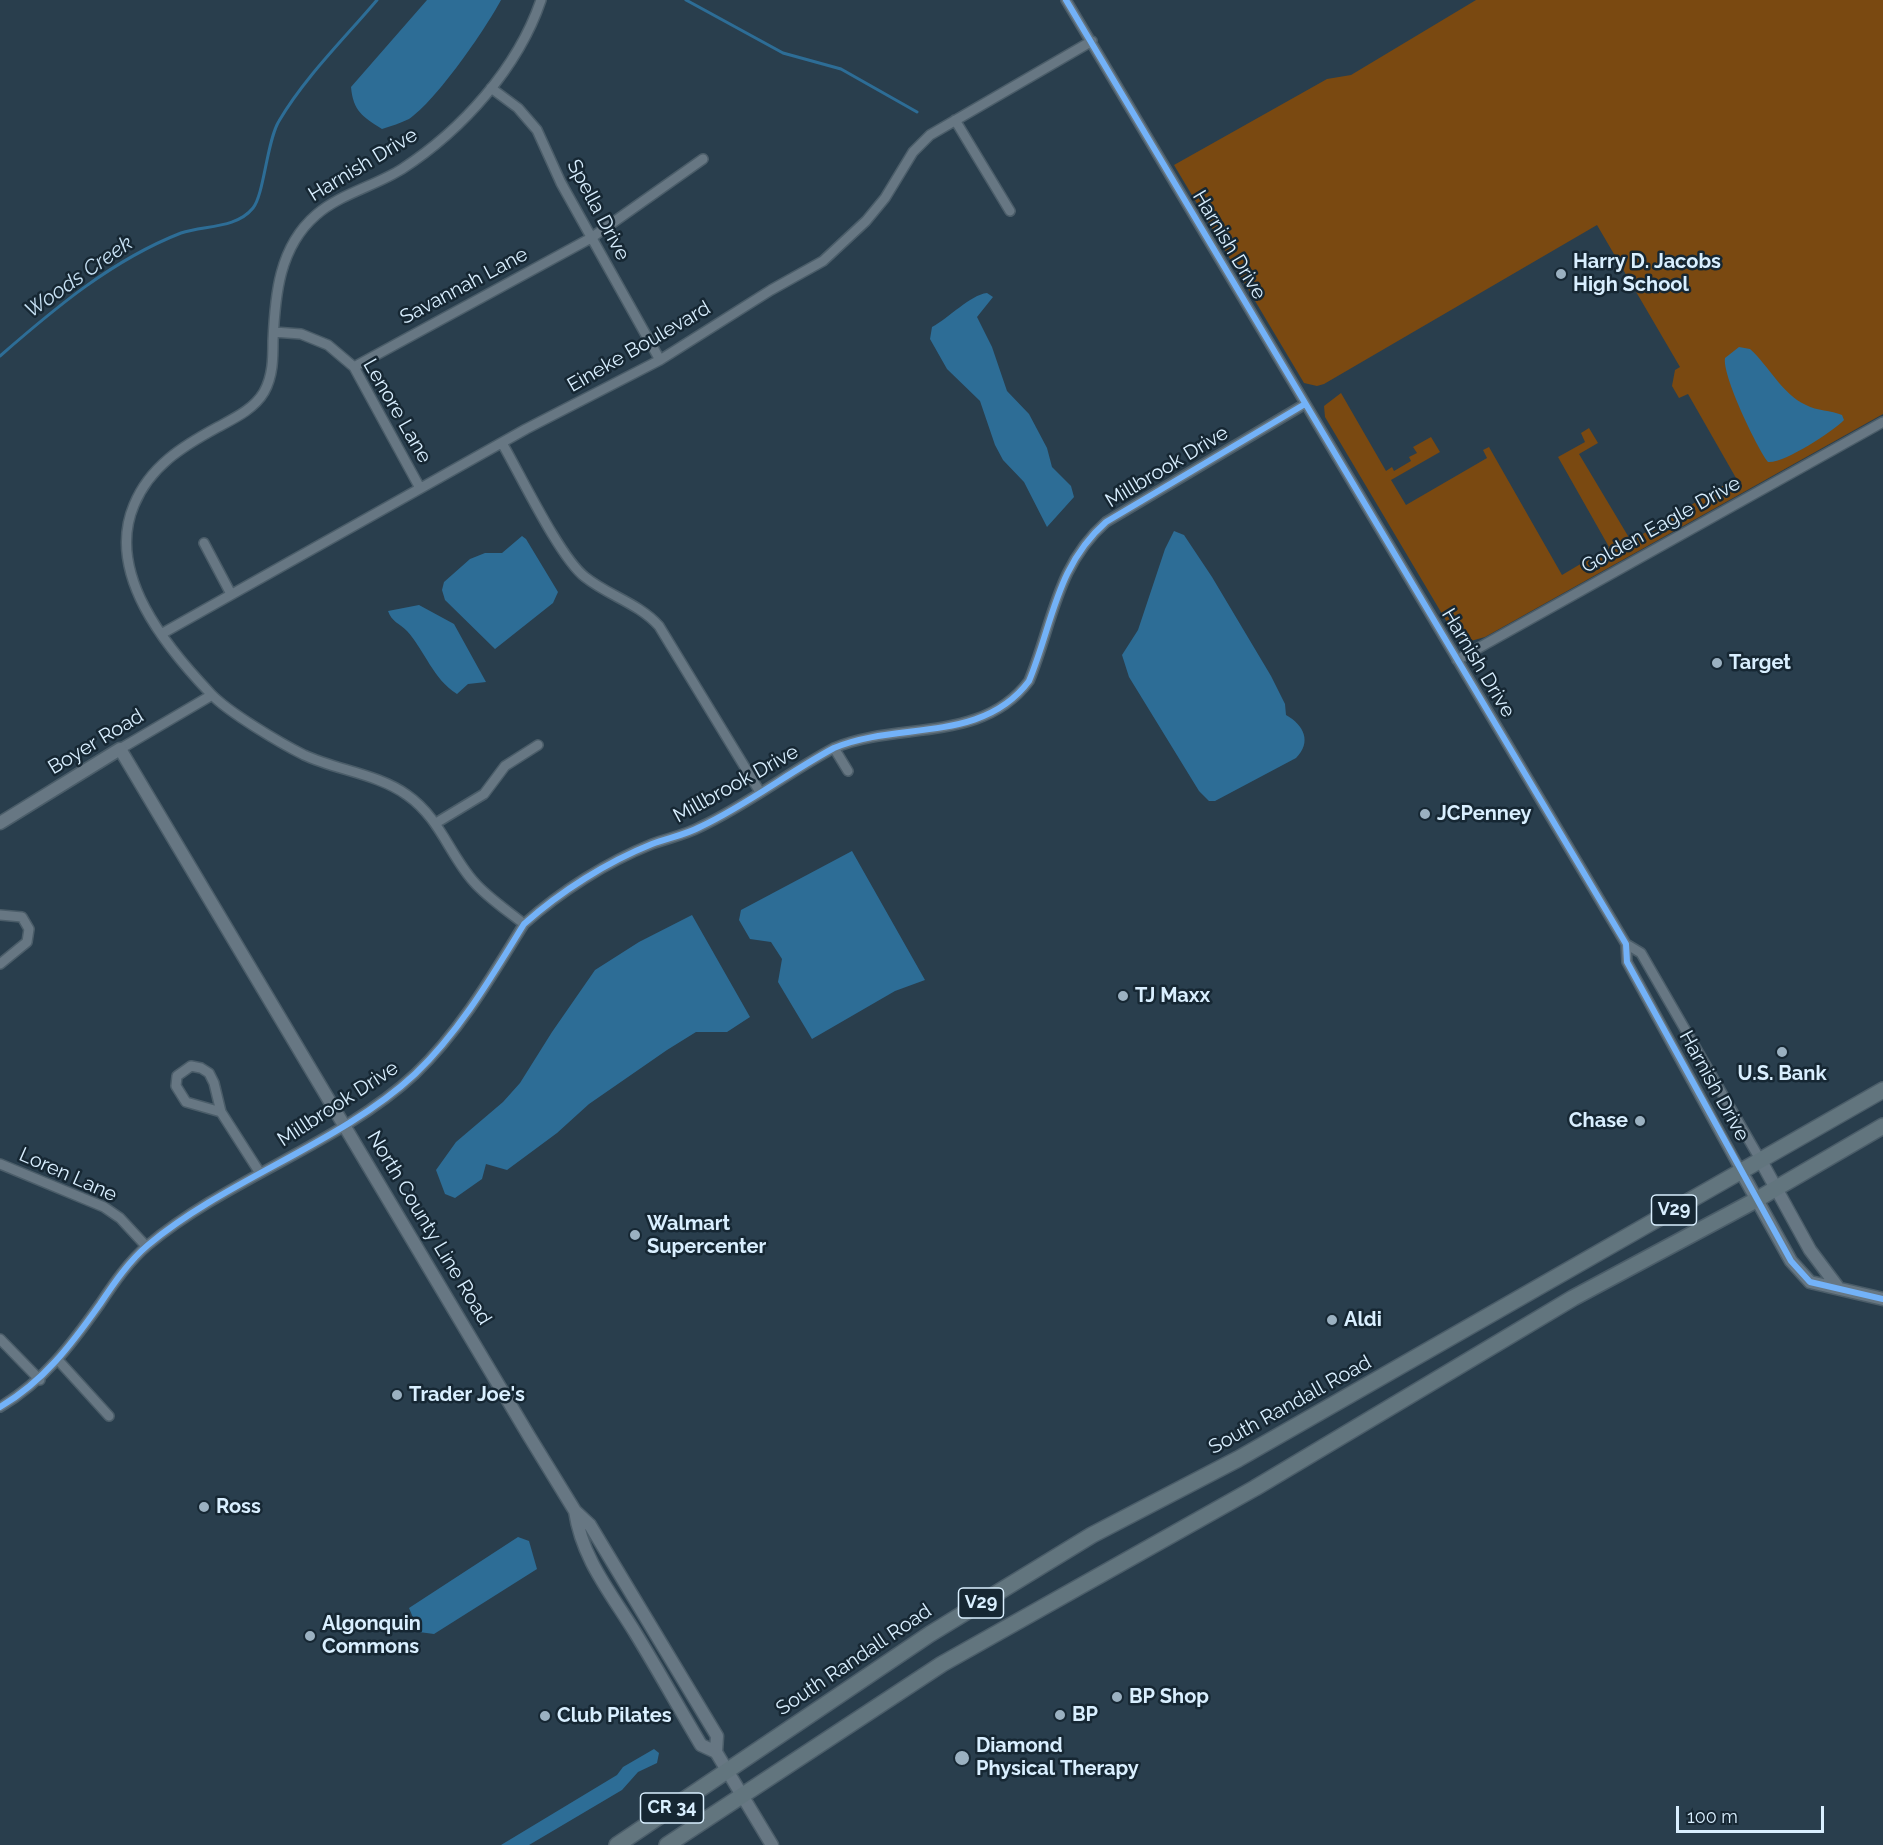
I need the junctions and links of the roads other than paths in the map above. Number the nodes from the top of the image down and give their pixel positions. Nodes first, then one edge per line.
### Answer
1 (541, 0) edge
2 (1066, 0) edge
3 (1092, 41) junction
4 (491, 88) junction
5 (956, 120) junction
6 (703, 159) dead end
7 (1010, 211) dead end
8 (591, 238) junction
9 (273, 332) junction
10 (660, 360) junction
11 (354, 367) junction
12 (1305, 404) junction
13 (1883, 422) edge
14 (502, 443) junction
15 (420, 488) junction
16 (204, 543) dead end
17 (231, 594) junction
18 (163, 633) junction
19 (1457, 660) junction
20 (212, 695) junction
21 (537, 745) dead end
22 (834, 748) junction
23 (120, 749) junction
24 (848, 771) dead end
25 (760, 792) junction
26 (0, 823) edge
27 (436, 823) junction
28 (0, 915) edge
29 (524, 924) junction
30 (1626, 944) junction
31 (0, 964) edge
32 (1883, 1090) edge
33 (221, 1112) junction
34 (345, 1124) junction
35 (1883, 1126) edge
36 (1761, 1161) junction
37 (0, 1164) edge
38 (261, 1173) junction
39 (1742, 1173) junction
40 (1777, 1188) junction
41 (1756, 1200) junction
42 (146, 1246) junction
43 (1837, 1286) junction
44 (1883, 1299) edge
45 (0, 1338) edge
46 (58, 1360) junction
47 (40, 1380) junction
48 (0, 1407) edge
49 (109, 1416) dead end
50 (575, 1511) junction
51 (716, 1752) junction
52 (726, 1770) junction
53 (742, 1796) junction
54 (617, 1845) edge
55 (667, 1845) edge
56 (772, 1845) edge

1 - 4 street, Harnish Drive
2 - 3 street, Harnish Drive
3 - 5 street, Eineke Boulevard
3 - 12 street, Harnish Drive
4 - 8 street, Spella Drive
4 - 9 street, Harnish Drive
5 - 7 street
5 - 10 street, Eineke Boulevard
6 - 8 street, Savannah Lane
8 - 10 street, Spella Drive
8 - 11 street, Savannah Lane
9 - 11 street, Lenore Lane
9 - 18 street, Harnish Drive
10 - 14 street, Eineke Boulevard
11 - 15 street, Lenore Lane
12 - 19 street, Harnish Drive
12 - 22 street, Millbrook Drive
13 - 19 street, Golden Eagle Drive
14 - 15 street, Eineke Boulevard
14 - 25 street
15 - 17 street, Eineke Boulevard
16 - 17 street
17 - 18 street, Eineke Boulevard
18 - 20 street, Harnish Drive
19 - 30 street, Harnish Drive
20 - 23 street, Boyer Road
20 - 27 street, Harnish Drive
21 - 27 street
22 - 24 street
22 - 25 street, Millbrook Drive
23 - 26 street, Boyer Road
23 - 34 street, North County Line Road
25 - 29 street, Millbrook Drive
27 - 29 street, Harnish Drive
28 - 31 street
29 - 34 street, Millbrook Drive
30 - 36 street, Harnish Drive
30 - 39 street, Harnish Drive
32 - 36 main road, South Randall Road / V29
33 - 33 street
33 - 38 street
34 - 38 street, Millbrook Drive
34 - 50 street, North County Line Road
35 - 40 main road, V29
36 - 39 main road, South Randall Road / V29
36 - 40 street, Harnish Drive
37 - 42 street, Loren Lane
38 - 42 street, Millbrook Drive
39 - 41 street, Harnish Drive
39 - 52 main road, South Randall Road / V29
40 - 41 main road, V29
40 - 43 street, Harnish Drive
41 - 43 street, Harnish Drive
41 - 53 main road, V29
42 - 46 street, Millbrook Drive
43 - 44 street, Harnish Drive
45 - 47 street
46 - 47 street, Millbrook Drive
46 - 49 street
47 - 48 street, Millbrook Drive
50 - 51 street, North County Line Road
50 - 51 street, North County Line Road
51 - 52 street, North County Line Road
52 - 53 street, North County Line Road
52 - 54 main road, CR 34
53 - 55 main road, CR 34
53 - 56 street, North County Line Road

